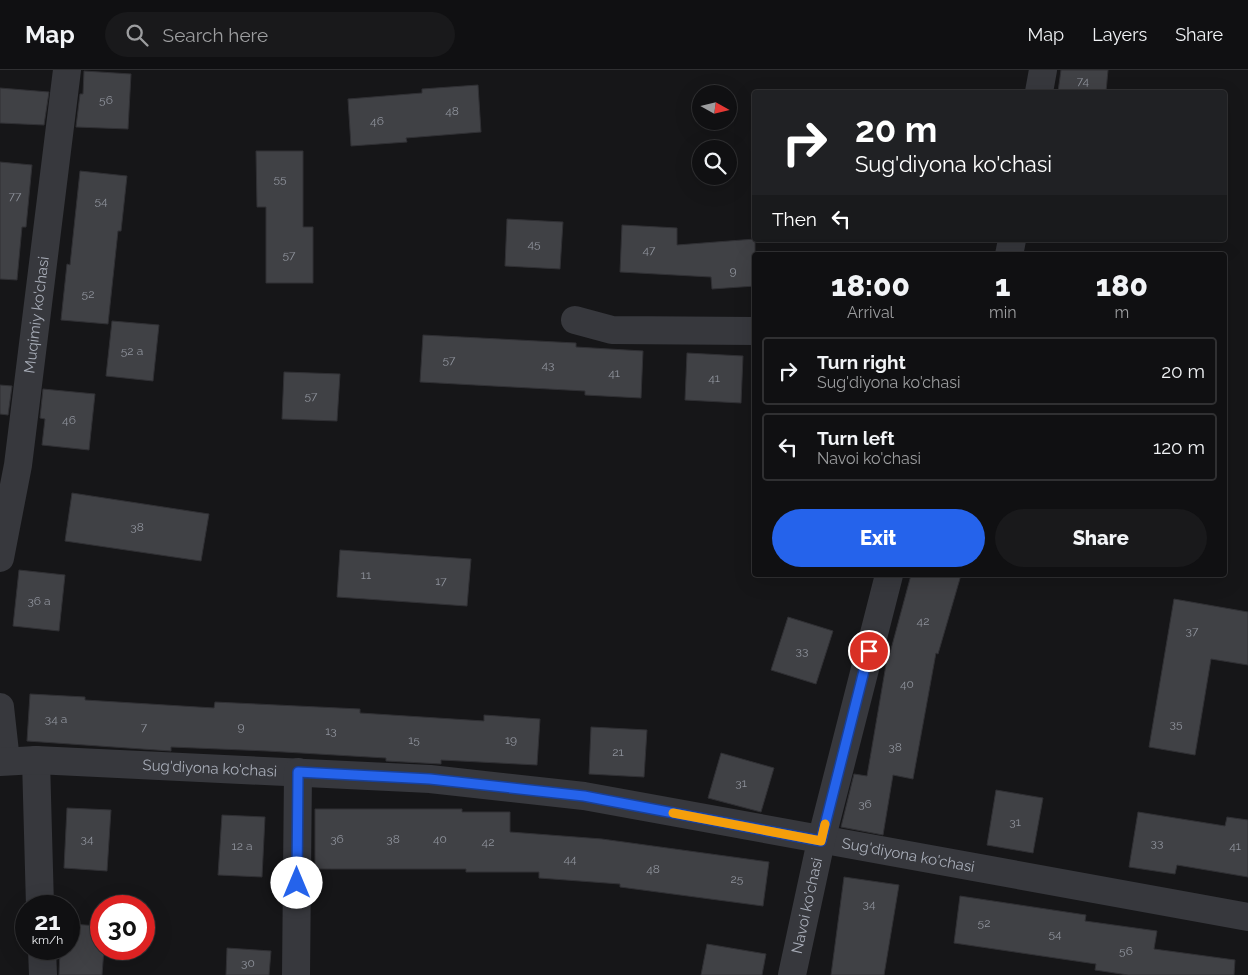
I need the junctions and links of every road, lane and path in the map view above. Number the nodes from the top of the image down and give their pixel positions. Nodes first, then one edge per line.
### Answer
1 (67, 70) edge
2 (1043, 70) edge
3 (1039, 90) edge
4 (575, 320) dead end
5 (752, 331) edge
6 (0, 558) edge
7 (888, 577) edge
8 (0, 707) edge
9 (36, 760) junction
10 (3, 762) edge
11 (298, 772) junction
12 (821, 841) junction
13 (40, 895) edge
14 (1248, 917) edge
15 (42, 960) edge
16 (42, 975) edge
17 (296, 975) edge
18 (792, 975) edge

1 - 6 street, Muqimiy ko'chasi
2 - 3 street
4 - 5 street
7 - 12 street, Navoi ko'chasi
8 - 10 street
9 - 10 street, Sug'diyona ko'chasi
9 - 11 street, Sug'diyona ko'chasi
9 - 13 street
11 - 12 street, Sug'diyona ko'chasi
11 - 17 street
12 - 14 street, Sug'diyona ko'chasi
12 - 18 street, Navoi ko'chasi
15 - 16 street

